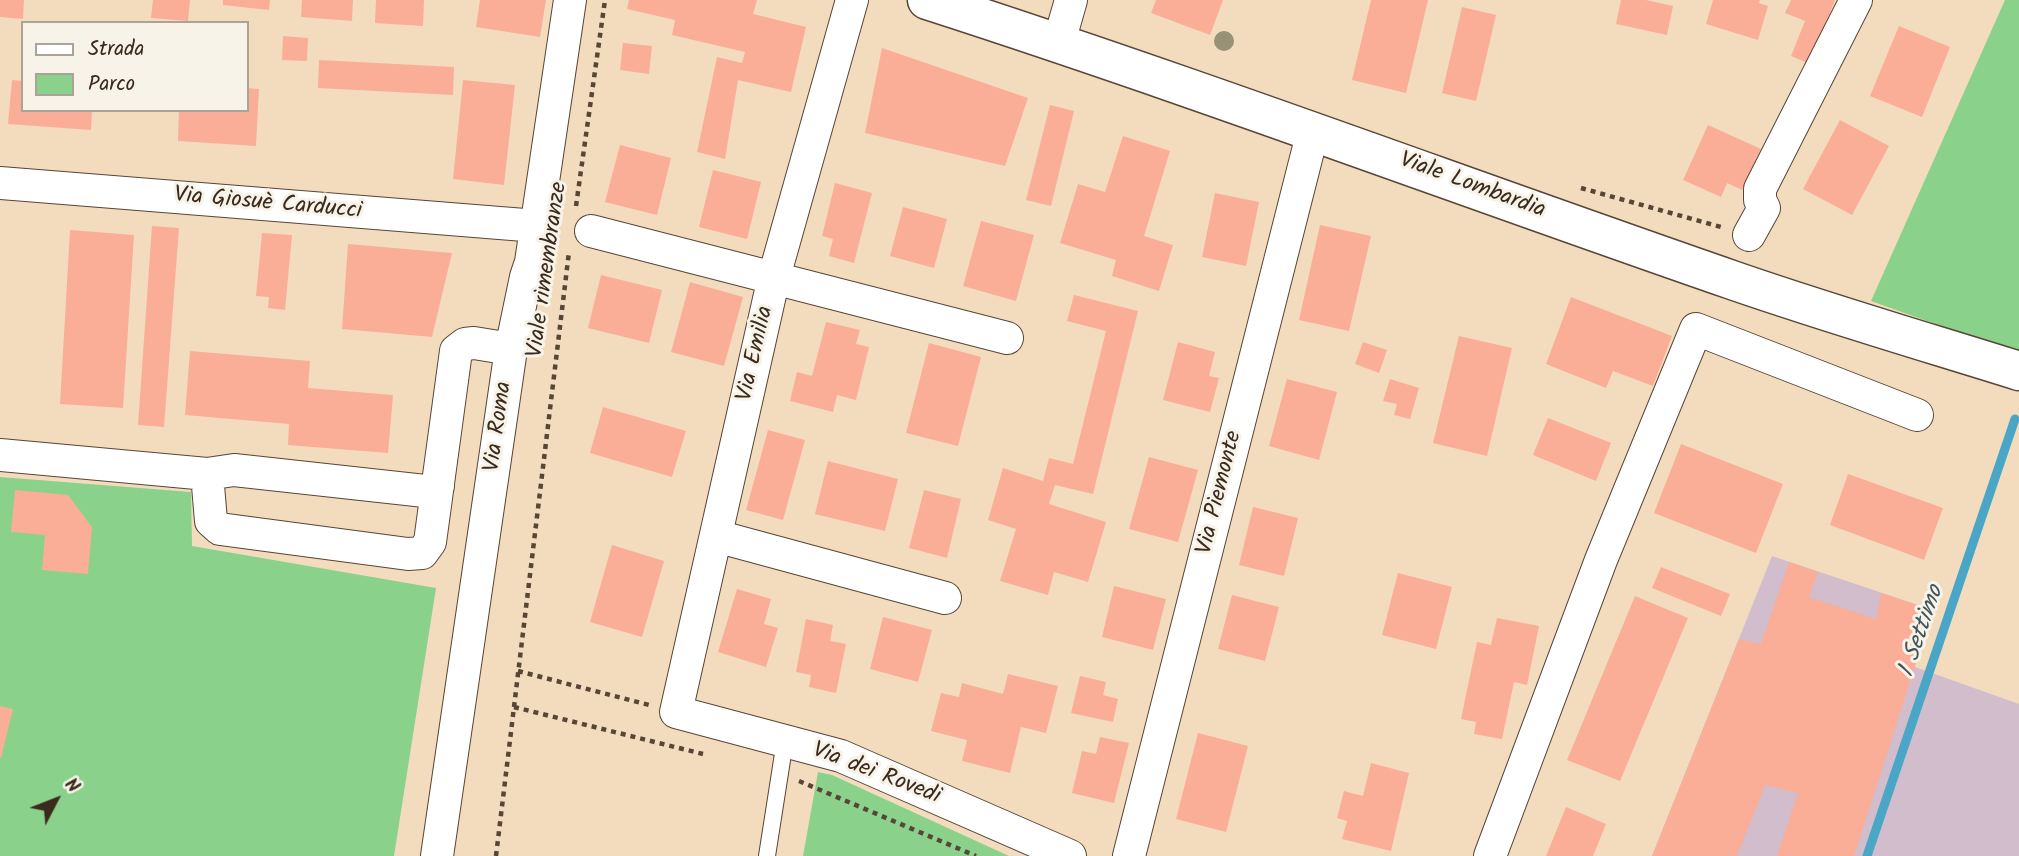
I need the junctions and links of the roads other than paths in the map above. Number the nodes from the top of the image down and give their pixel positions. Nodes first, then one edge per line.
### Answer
1 (570, 0) edge
2 (852, 0) edge
3 (927, 0) edge
4 (1071, 0) edge
5 (1856, 0) edge
6 (1059, 42) junction
7 (1313, 131) junction
8 (0, 184) edge
9 (537, 226) junction
10 (578, 232) road end
11 (1749, 235) dead end
12 (774, 277) junction
13 (1007, 338) dead end
14 (511, 349) junction
15 (2019, 372) edge
16 (1917, 415) dead end
17 (0, 455) edge
18 (207, 474) junction
19 (438, 486) junction
20 (716, 536) junction
21 (945, 598) dead end
22 (676, 712) joint
23 (785, 741) junction
24 (437, 856) edge
25 (766, 856) edge
26 (1070, 856) edge
27 (1129, 856) edge
28 (1490, 856) edge

1 - 9 street, Via Roma
2 - 12 street, Via Emilia
3 - 6 street, Viale Lombardia
4 - 6 street
5 - 11 street
6 - 7 street, Viale Lombardia
7 - 15 street, Viale Lombardia
7 - 27 street, Via Piemonte
8 - 9 street, Via Giosuè Carducci
9 - 14 street, Via Roma
10 - 12 street
12 - 13 street
12 - 20 street, Via Emilia
14 - 19 street
14 - 24 street, Via Roma
16 - 28 street
17 - 18 street
18 - 19 street
18 - 19 street
20 - 21 street
20 - 22 street, Via Emilia
22 - 23 street, Via dei Rovedi
23 - 25 lane
23 - 26 street, Via dei Rovedi

